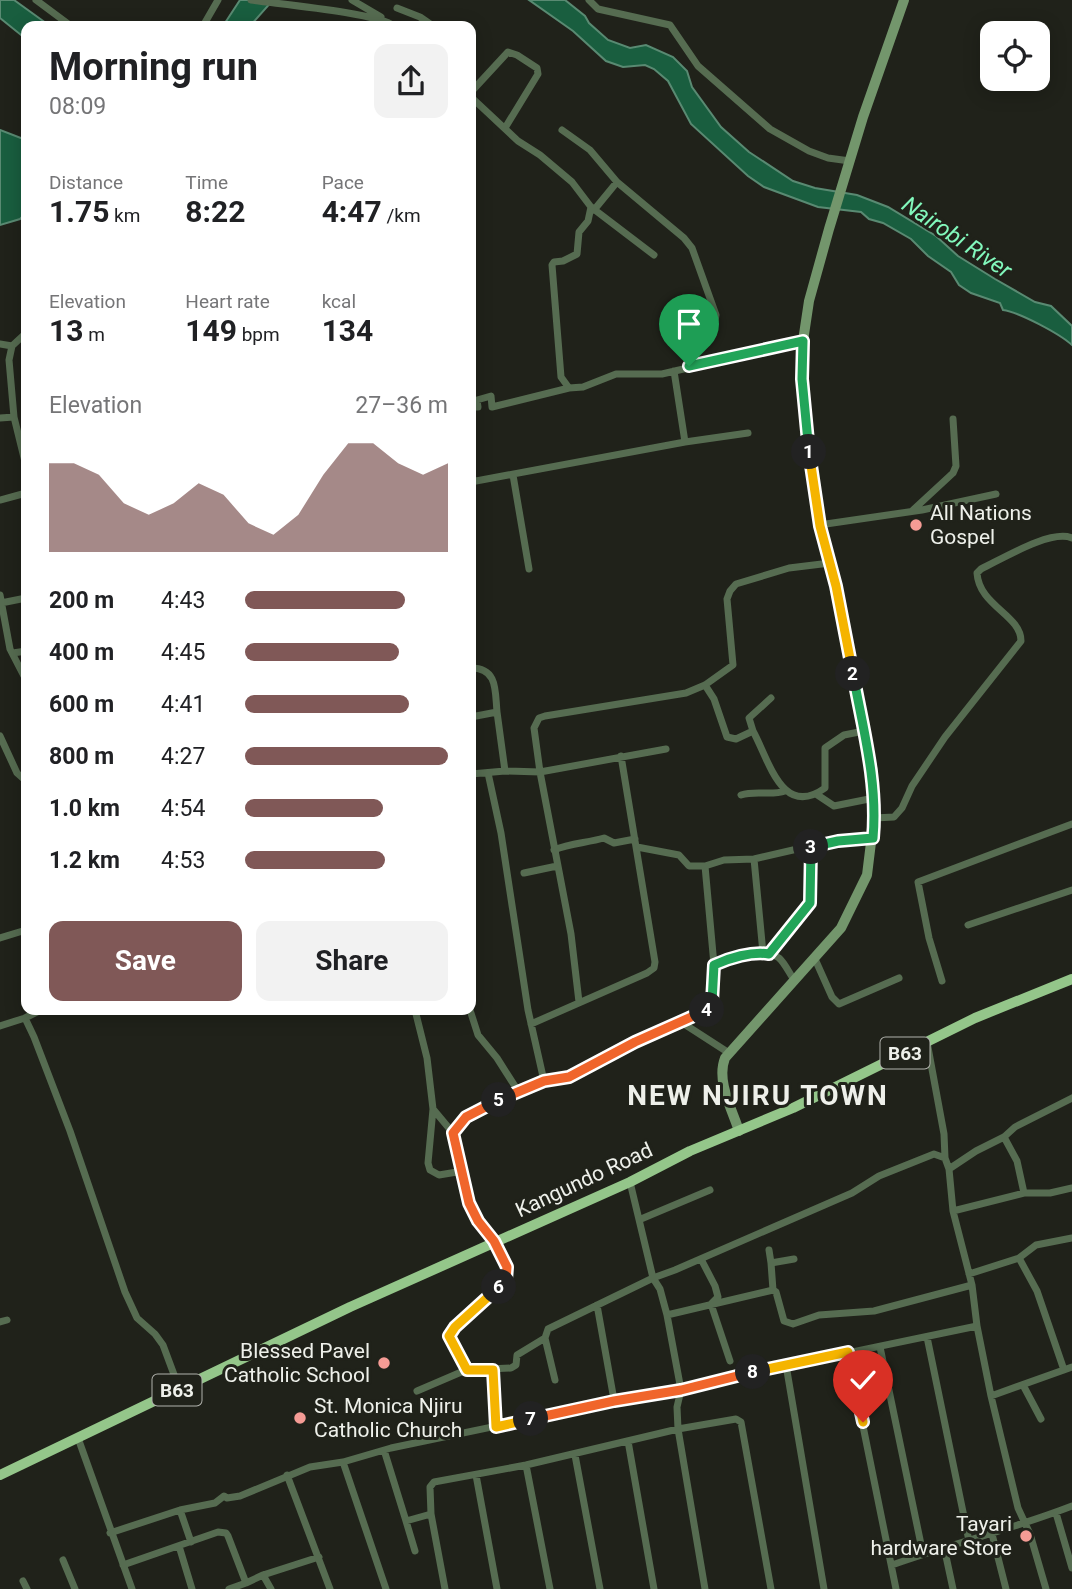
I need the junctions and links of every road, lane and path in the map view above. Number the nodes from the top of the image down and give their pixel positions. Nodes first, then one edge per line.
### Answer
1 (36, 0) edge
2 (218, 0) edge
3 (251, 0) edge
4 (352, 0) edge
5 (589, 0) edge
6 (904, 0) edge
7 (397, 8) dead end
8 (64, 21) edge
9 (206, 21) edge
10 (379, 21) edge
11 (388, 21) edge
12 (426, 21) edge
13 (476, 88) edge
14 (476, 99) edge
15 (505, 128) junction
16 (562, 130) dead end
17 (850, 161) junction
18 (617, 182) junction
19 (593, 209) junction
20 (654, 255) dead end
21 (674, 332) dead end
22 (21, 338) edge
23 (803, 341) junction
24 (0, 344) edge
25 (12, 346) junction
26 (674, 371) junction
27 (0, 385) edge
28 (11, 386) junction
29 (569, 388) junction
30 (476, 407) edge
31 (14, 417) junction
32 (0, 418) edge
33 (953, 419) dead end
34 (748, 432) dead end
35 (685, 442) junction
36 (21, 446) edge
37 (513, 475) junction
38 (476, 481) edge
39 (21, 494) edge
40 (996, 494) dead end
41 (0, 500) edge
42 (913, 511) junction
43 (820, 526) junction
44 (1072, 538) edge
45 (831, 563) junction
46 (529, 569) dead end
47 (21, 598) edge
48 (1, 599) edge
49 (21, 652) edge
50 (13, 653) junction
51 (476, 669) edge
52 (21, 670) edge
53 (705, 685) junction
54 (771, 698) dead end
55 (497, 712) junction
56 (476, 716) edge
57 (864, 731) junction
58 (753, 732) junction
59 (0, 736) edge
60 (666, 749) dead end
61 (621, 756) junction
62 (505, 771) junction
63 (540, 772) junction
64 (488, 773) junction
65 (476, 774) edge
66 (21, 777) edge
67 (785, 791) junction
68 (816, 794) junction
69 (741, 795) dead end
70 (874, 798) junction
71 (874, 818) junction
72 (1072, 824) edge
73 (873, 838) junction
74 (636, 843) junction
75 (810, 847) junction
76 (554, 850) junction
77 (754, 859) junction
78 (557, 866) junction
79 (705, 866) junction
80 (524, 873) dead end
81 (1072, 890) edge
82 (968, 925) dead end
83 (21, 931) edge
84 (0, 937) edge
85 (766, 954) junction
86 (815, 959) junction
87 (714, 965) junction
88 (899, 978) dead end
89 (1072, 979) edge
90 (795, 981) junction
91 (942, 981) dead end
92 (579, 1002) junction
93 (31, 1015) edge
94 (416, 1015) edge
95 (472, 1015) edge
96 (25, 1018) junction
97 (681, 1022) junction
98 (531, 1024) junction
99 (0, 1026) edge
100 (927, 1042) junction
101 (729, 1053) junction
102 (544, 1081) junction
103 (518, 1091) junction
104 (1072, 1098) edge
105 (433, 1109) junction
106 (739, 1131) junction
107 (453, 1133) junction
108 (1004, 1137) junction
109 (945, 1158) junction
110 (949, 1169) junction
111 (463, 1171) junction
112 (630, 1182) junction
113 (1072, 1188) edge
114 (710, 1190) dead end
115 (1024, 1193) junction
116 (953, 1210) junction
117 (641, 1219) junction
118 (1072, 1238) edge
119 (494, 1241) junction
120 (769, 1250) dead end
121 (1020, 1258) junction
122 (701, 1259) junction
123 (794, 1259) dead end
124 (771, 1263) junction
125 (969, 1274) junction
126 (653, 1278) junction
127 (972, 1285) junction
128 (772, 1290) junction
129 (711, 1304) junction
130 (597, 1305) junction
131 (667, 1315) junction
132 (977, 1326) junction
133 (545, 1338) junction
134 (927, 1338) junction
135 (880, 1347) junction
136 (848, 1352) junction
137 (730, 1361) dead end
138 (786, 1366) junction
139 (1072, 1367) edge
140 (467, 1370) junction
141 (493, 1370) junction
142 (1064, 1370) junction
143 (555, 1380) dead end
144 (1023, 1385) junction
145 (179, 1388) junction
146 (681, 1390) junction
147 (417, 1391) dead end
148 (991, 1396) junction
149 (614, 1401) junction
150 (1041, 1419) dead end
151 (496, 1427) junction
152 (678, 1430) junction
153 (78, 1438) junction
154 (628, 1441) junction
155 (384, 1450) junction
156 (575, 1455) junction
157 (343, 1462) junction
158 (526, 1465) junction
159 (0, 1475) edge
160 (287, 1475) junction
161 (476, 1475) junction
162 (1072, 1506) edge
163 (180, 1510) junction
164 (1056, 1513) junction
165 (431, 1514) junction
166 (407, 1521) junction
167 (1025, 1523) junction
168 (110, 1533) junction
169 (992, 1535) junction
170 (969, 1541) junction
171 (191, 1542) junction
172 (179, 1546) junction
173 (944, 1548) junction
174 (415, 1551) dead end
175 (923, 1554) junction
176 (319, 1557) junction
177 (63, 1560) dead end
178 (123, 1565) junction
179 (892, 1565) junction
180 (1072, 1568) edge
181 (263, 1575) junction
182 (246, 1583) junction
183 (75, 1589) edge
184 (132, 1589) edge
185 (192, 1589) edge
186 (229, 1589) edge
187 (271, 1589) edge
188 (330, 1589) edge
189 (386, 1589) edge
190 (444, 1589) edge
191 (497, 1589) edge
192 (550, 1589) edge
193 (600, 1589) edge
194 (654, 1589) edge
195 (705, 1589) edge
196 (771, 1589) edge
197 (824, 1589) edge
198 (896, 1589) edge
199 (953, 1589) edge
200 (1006, 1589) edge
201 (1046, 1589) edge

1 - 8 street
2 - 9 street
3 - 10 street
4 - 11 street
5 - 17 street
6 - 17 main road
7 - 12 street
13 - 15 street
14 - 15 street
15 - 19 street
16 - 18 street
17 - 23 main road
18 - 19 street
18 - 21 street
19 - 20 street
19 - 29 street
22 - 25 street
23 - 26 street
23 - 43 main road
24 - 25 street
25 - 28 street
26 - 29 street
26 - 35 street
27 - 28 street
28 - 31 street
29 - 30 street
31 - 32 street
31 - 36 street
33 - 42 street
34 - 35 street
35 - 37 street
37 - 38 street
37 - 46 street
39 - 41 street
40 - 42 street
42 - 43 street
43 - 45 main road
44 - 71 street
45 - 53 street
45 - 57 main road
47 - 48 street
48 - 50 street
49 - 50 street
50 - 52 street
51 - 55 street
53 - 58 street
53 - 63 street
54 - 58 street
55 - 56 street
55 - 62 street
57 - 68 street
57 - 70 main road
58 - 67 street
59 - 66 street
60 - 61 street
61 - 63 street
61 - 74 street
62 - 63 street
62 - 64 street
63 - 76 street
64 - 65 street
64 - 98 street
67 - 68 street
67 - 69 street
68 - 70 street
70 - 71 main road
71 - 73 main road
72 - 91 street
73 - 75 street
73 - 86 main road
74 - 76 street
74 - 79 street
74 - 92 street
75 - 77 street
75 - 85 street
76 - 78 street
77 - 79 street
77 - 85 street
78 - 80 street
78 - 92 street
79 - 87 street
81 - 82 street
83 - 84 street
85 - 87 street
85 - 90 street
86 - 88 street
86 - 90 main road
87 - 97 street
89 - 100 highway, Kangundo Road / B63
90 - 101 main road
92 - 98 street
93 - 96 street
94 - 105 street
95 - 103 street
96 - 99 street
96 - 145 street
97 - 101 street
97 - 102 street
98 - 102 street
100 - 106 highway, Kangundo Road / B63
100 - 109 street
101 - 106 main road
102 - 103 street
103 - 107 street
104 - 108 street
105 - 107 street
105 - 111 street
106 - 112 highway, Kangundo Road / B63
107 - 111 street
108 - 110 street
108 - 115 street
109 - 110 street
109 - 122 street
110 - 116 street
111 - 119 street
112 - 117 street
112 - 119 highway, Kangundo Road / B63
113 - 115 street
114 - 117 street
115 - 116 street
116 - 125 street
117 - 126 street
118 - 121 street
119 - 140 street
119 - 145 highway, Kangundo Road / B63
120 - 124 street
121 - 125 street
121 - 142 street
122 - 126 street
122 - 129 street
123 - 124 street
124 - 128 street
125 - 127 street
126 - 130 street
126 - 131 street
127 - 128 street
127 - 132 street
128 - 129 street
129 - 131 street
129 - 137 street
130 - 133 street
130 - 149 street
131 - 146 street
132 - 134 street
132 - 148 street
133 - 141 street
133 - 143 street
134 - 135 street
134 - 170 street
135 - 136 street
135 - 175 street
136 - 138 street
136 - 179 street
138 - 146 street
138 - 197 street
139 - 142 street
140 - 141 street
140 - 147 street
141 - 151 street
142 - 144 street
144 - 148 street
144 - 150 street
145 - 153 highway, Kangundo Road / B63
146 - 149 street
146 - 152 street
148 - 167 street
149 - 151 street
151 - 155 street
152 - 154 street
152 - 195 street
152 - 196 street
153 - 159 highway, Kangundo Road / B63
153 - 168 street
154 - 156 street
154 - 194 street
155 - 157 street
155 - 166 street
156 - 158 street
156 - 193 street
157 - 160 street
157 - 189 street
158 - 161 street
158 - 192 street
160 - 163 street
160 - 176 street
161 - 165 street
161 - 191 street
162 - 164 street
163 - 168 street
163 - 171 street
164 - 167 street
164 - 180 street
165 - 166 street
165 - 190 street
166 - 174 street
167 - 169 street
167 - 201 street
168 - 178 street
169 - 170 street
169 - 200 street
170 - 173 street
171 - 172 street
171 - 182 street
172 - 178 street
172 - 185 street
173 - 175 street
173 - 199 street
175 - 179 street
176 - 181 street
176 - 188 street
177 - 183 street
178 - 184 street
179 - 198 street
181 - 182 street
181 - 187 street
182 - 186 street

